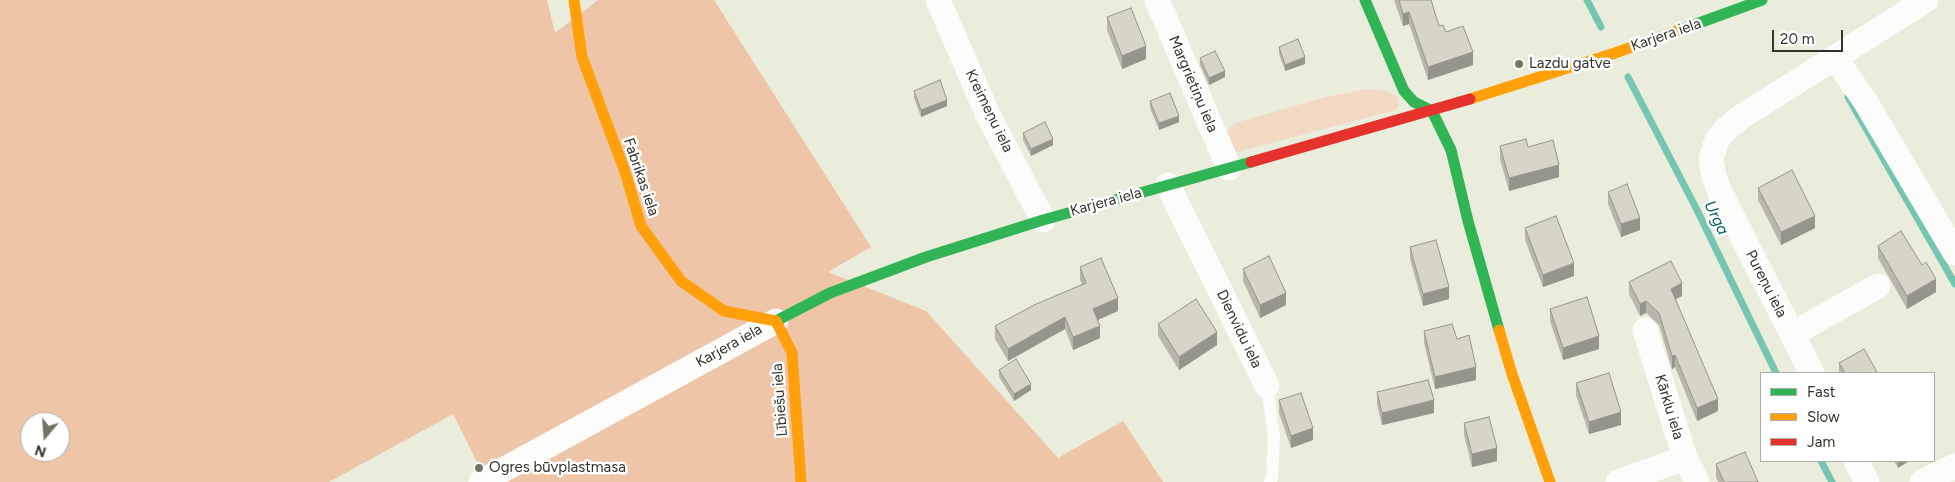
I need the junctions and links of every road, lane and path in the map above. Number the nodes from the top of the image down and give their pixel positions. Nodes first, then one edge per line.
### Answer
1 (574, 0) edge
2 (938, 0) edge
3 (1157, 0) edge
4 (1365, 0) edge
5 (1762, 0) edge
6 (1926, 0) edge
7 (1725, 6) edge
8 (1836, 59) junction
9 (1432, 111) junction
10 (1229, 168) junction
11 (1168, 185) junction
12 (1043, 220) junction
13 (1955, 253) edge
14 (1878, 286) dead end
15 (776, 320) junction
16 (1645, 330) dead end
17 (1792, 334) junction
18 (1811, 372) edge
19 (1267, 386) joint
20 (1685, 458) junction
21 (1857, 462) edge
22 (1955, 466) edge
23 (481, 482) edge
24 (801, 482) edge
25 (1270, 482) edge
26 (1550, 482) edge
27 (1618, 482) edge
28 (1697, 482) edge
29 (1867, 482) edge
30 (1922, 482) edge

1 - 15 street, Fabrikas iela
2 - 12 street, Kreimeņu iela
3 - 10 street, Margrietiņu iela
4 - 9 street
5 - 7 street, Karjera iela
6 - 8 street, Pureņu iela
7 - 9 street, Karjera iela
8 - 13 street
8 - 17 street, Pureņu iela
9 - 10 street, Karjera iela
9 - 26 street
10 - 11 street, Karjera iela
11 - 12 street, Karjera iela
11 - 19 street, Dienvidu iela
12 - 15 street, Karjera iela
14 - 17 street
15 - 23 street, Karjera iela
15 - 24 street, Lībiešu iela
16 - 20 street, Kārklu iela
17 - 18 street, Pureņu iela
19 - 25 lane, Dienvidu iela
20 - 27 street
20 - 28 street, Kārklu iela
21 - 29 street
22 - 30 street

